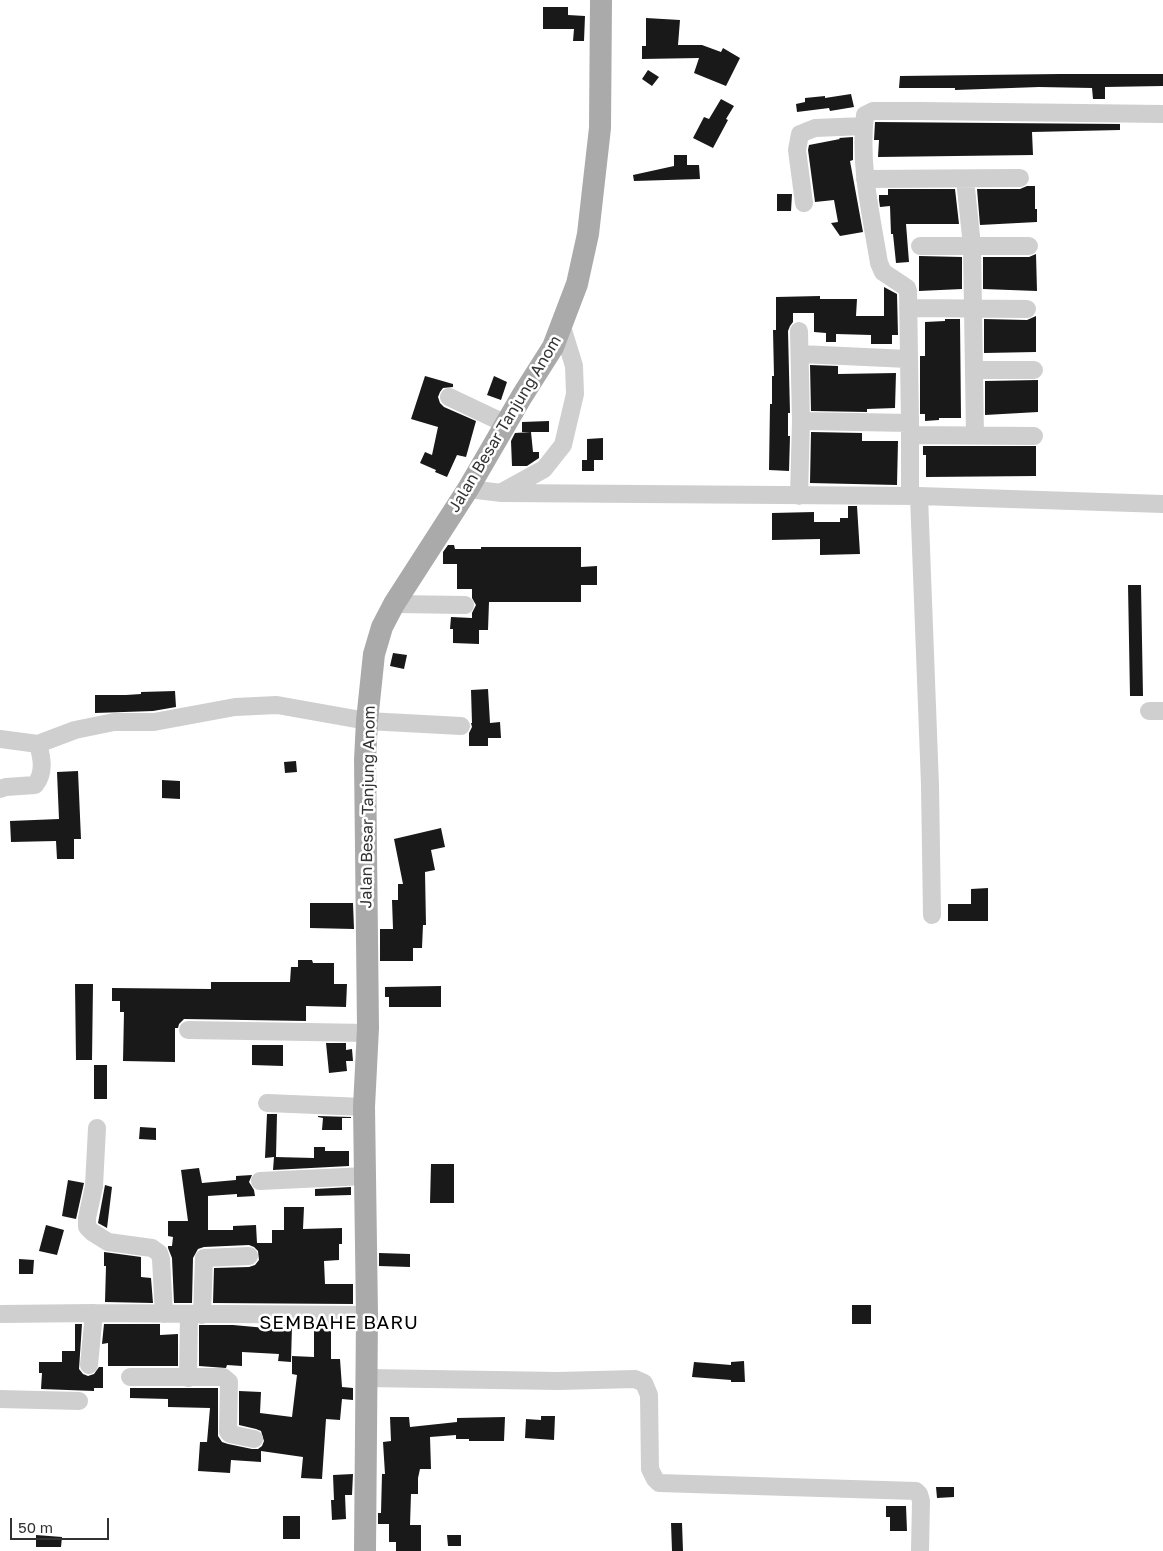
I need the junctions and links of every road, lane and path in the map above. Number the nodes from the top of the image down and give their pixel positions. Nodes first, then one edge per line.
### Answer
1 (601, 0) edge
2 (1163, 114) edge
3 (864, 126) junction
4 (1020, 178) dead end
5 (865, 179) junction
6 (965, 179) junction
7 (804, 203) dead end
8 (920, 246) dead end
9 (972, 246) junction
10 (1029, 246) dead end
11 (908, 308) junction
12 (1028, 309) dead end
13 (973, 310) junction
14 (562, 327) junction
15 (798, 331) dead end
16 (800, 354) junction
17 (908, 359) junction
18 (974, 370) junction
19 (1034, 370) dead end
20 (449, 397) dead end
21 (801, 421) junction
22 (506, 424) junction
23 (910, 429) junction
24 (975, 435) junction
25 (1034, 436) dead end
26 (468, 488) junction
27 (502, 492) junction
28 (799, 496) junction
29 (914, 496) junction
30 (1163, 504) edge
31 (394, 604) junction
32 (466, 605) dead end
33 (367, 721) junction
34 (460, 726) dead end
35 (0, 739) edge
36 (38, 744) junction
37 (0, 789) edge
38 (932, 915) dead end
39 (188, 1030) dead end
40 (367, 1033) junction
41 (267, 1104) dead end
42 (364, 1108) junction
43 (97, 1128) dead end
44 (366, 1176) junction
45 (260, 1181) dead end
46 (249, 1256) dead end
47 (0, 1314) edge
48 (94, 1314) junction
49 (164, 1314) junction
50 (196, 1314) junction
51 (367, 1316) junction
52 (88, 1365) dead end
53 (130, 1377) dead end
54 (188, 1378) junction
55 (367, 1378) junction
56 (0, 1400) edge
57 (79, 1402) dead end
58 (254, 1439) dead end
59 (365, 1551) edge
60 (920, 1551) edge

1 - 14 main road, Jalan Besar Tanjung Anom
2 - 3 street
3 - 5 street
3 - 7 street
4 - 6 street
5 - 6 street
5 - 11 street
6 - 9 street
8 - 9 street
9 - 10 street
9 - 13 street
11 - 13 street
11 - 17 street
12 - 13 street
13 - 18 street
14 - 22 main road, Jalan Besar Tanjung Anom
14 - 27 street
15 - 16 street
16 - 17 street
16 - 21 street
17 - 23 street
18 - 19 street
18 - 24 street
20 - 22 street
21 - 23 street
21 - 28 street
22 - 26 main road, Jalan Besar Tanjung Anom
23 - 24 street
23 - 29 street
24 - 25 street
26 - 27 street
26 - 31 main road, Jalan Besar Tanjung Anom
27 - 28 street
28 - 29 street
29 - 30 street
29 - 38 street
31 - 32 street
31 - 33 main road, Jalan Besar Tanjung Anom
33 - 34 street
33 - 36 street
33 - 40 main road, Jalan Besar Tanjung Anom
35 - 36 street
36 - 37 street
39 - 40 street
40 - 42 main road, Jalan Besar Tanjung Anom
41 - 42 street
42 - 44 main road, Jalan Besar Tanjung Anom
43 - 49 street
44 - 45 street
44 - 51 main road, Jalan Besar Tanjung Anom
46 - 50 street
47 - 48 street
48 - 49 street
48 - 52 street
49 - 50 street
50 - 51 street
50 - 54 street
51 - 55 main road, Jalan Besar Tanjung Anom
53 - 54 street
54 - 58 street
55 - 59 main road, Jalan Besar Tanjung Anom
55 - 60 street
56 - 57 street

